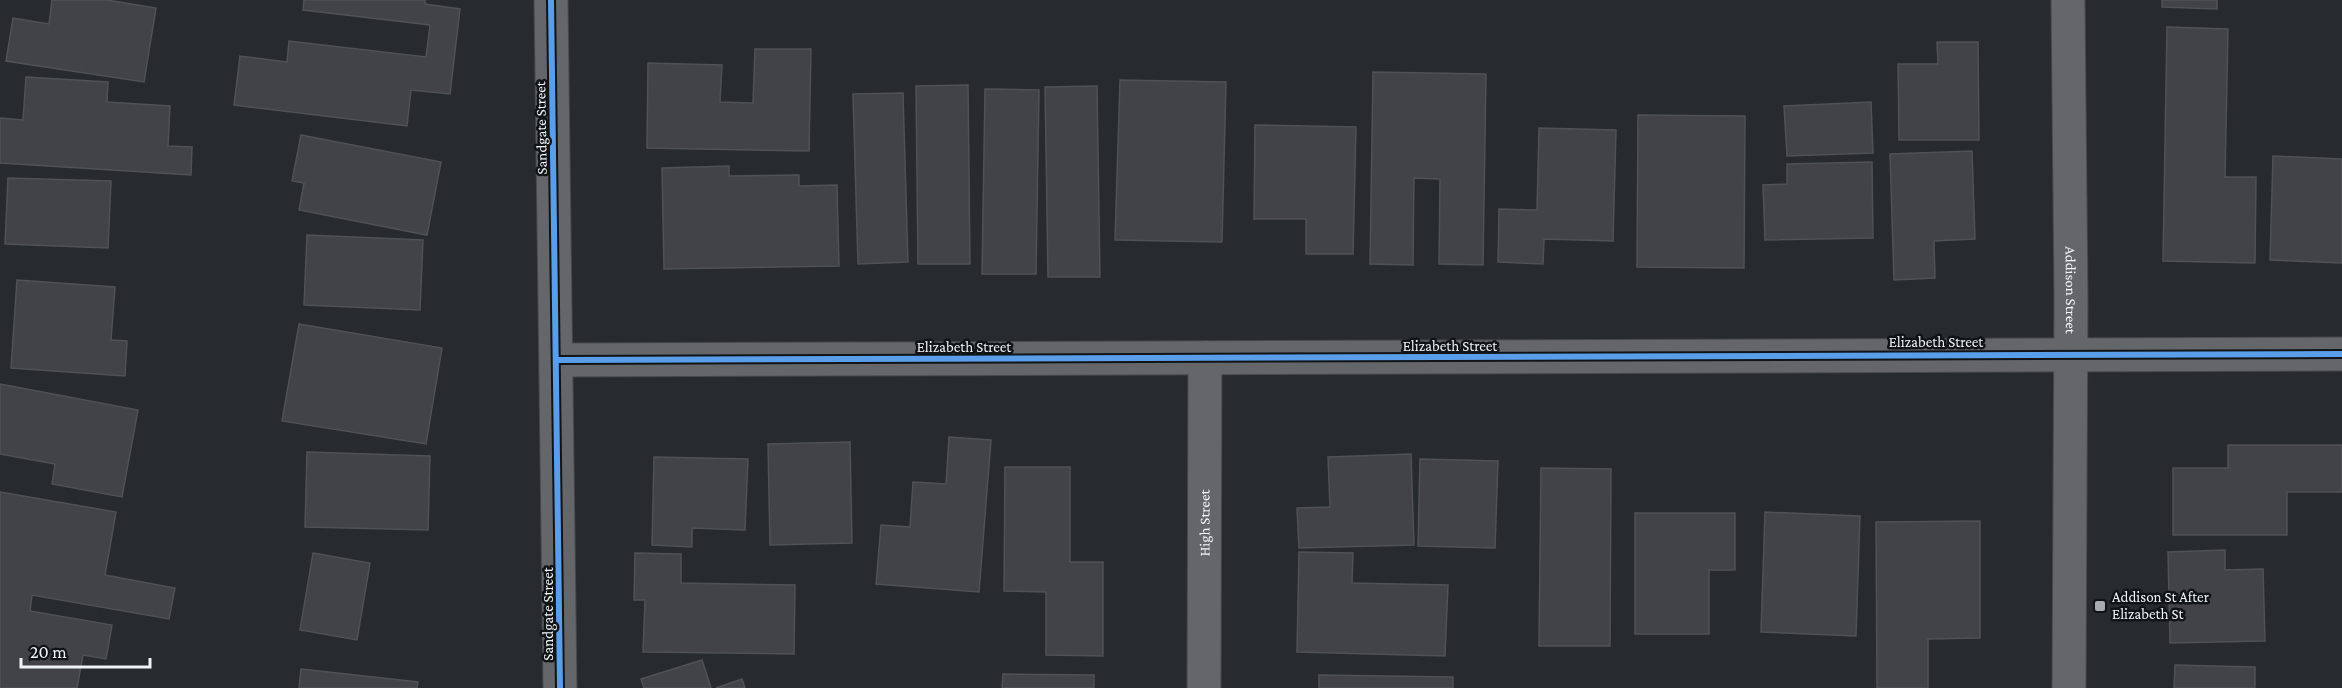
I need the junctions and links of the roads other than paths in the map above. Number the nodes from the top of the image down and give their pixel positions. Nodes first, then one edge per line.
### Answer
1 (551, 0) edge
2 (2068, 0) edge
3 (2069, 353) junction
4 (2342, 354) edge
5 (1205, 358) junction
6 (558, 360) junction
7 (560, 688) edge
8 (1204, 688) edge
9 (2069, 688) edge

1 - 6 street, Sandgate Street
2 - 3 street, Addison Street
3 - 4 street, Elizabeth Street
3 - 5 street, Elizabeth Street
3 - 9 street, Addison Street
5 - 6 street, Elizabeth Street
5 - 8 street, High Street
6 - 7 street, Sandgate Street

